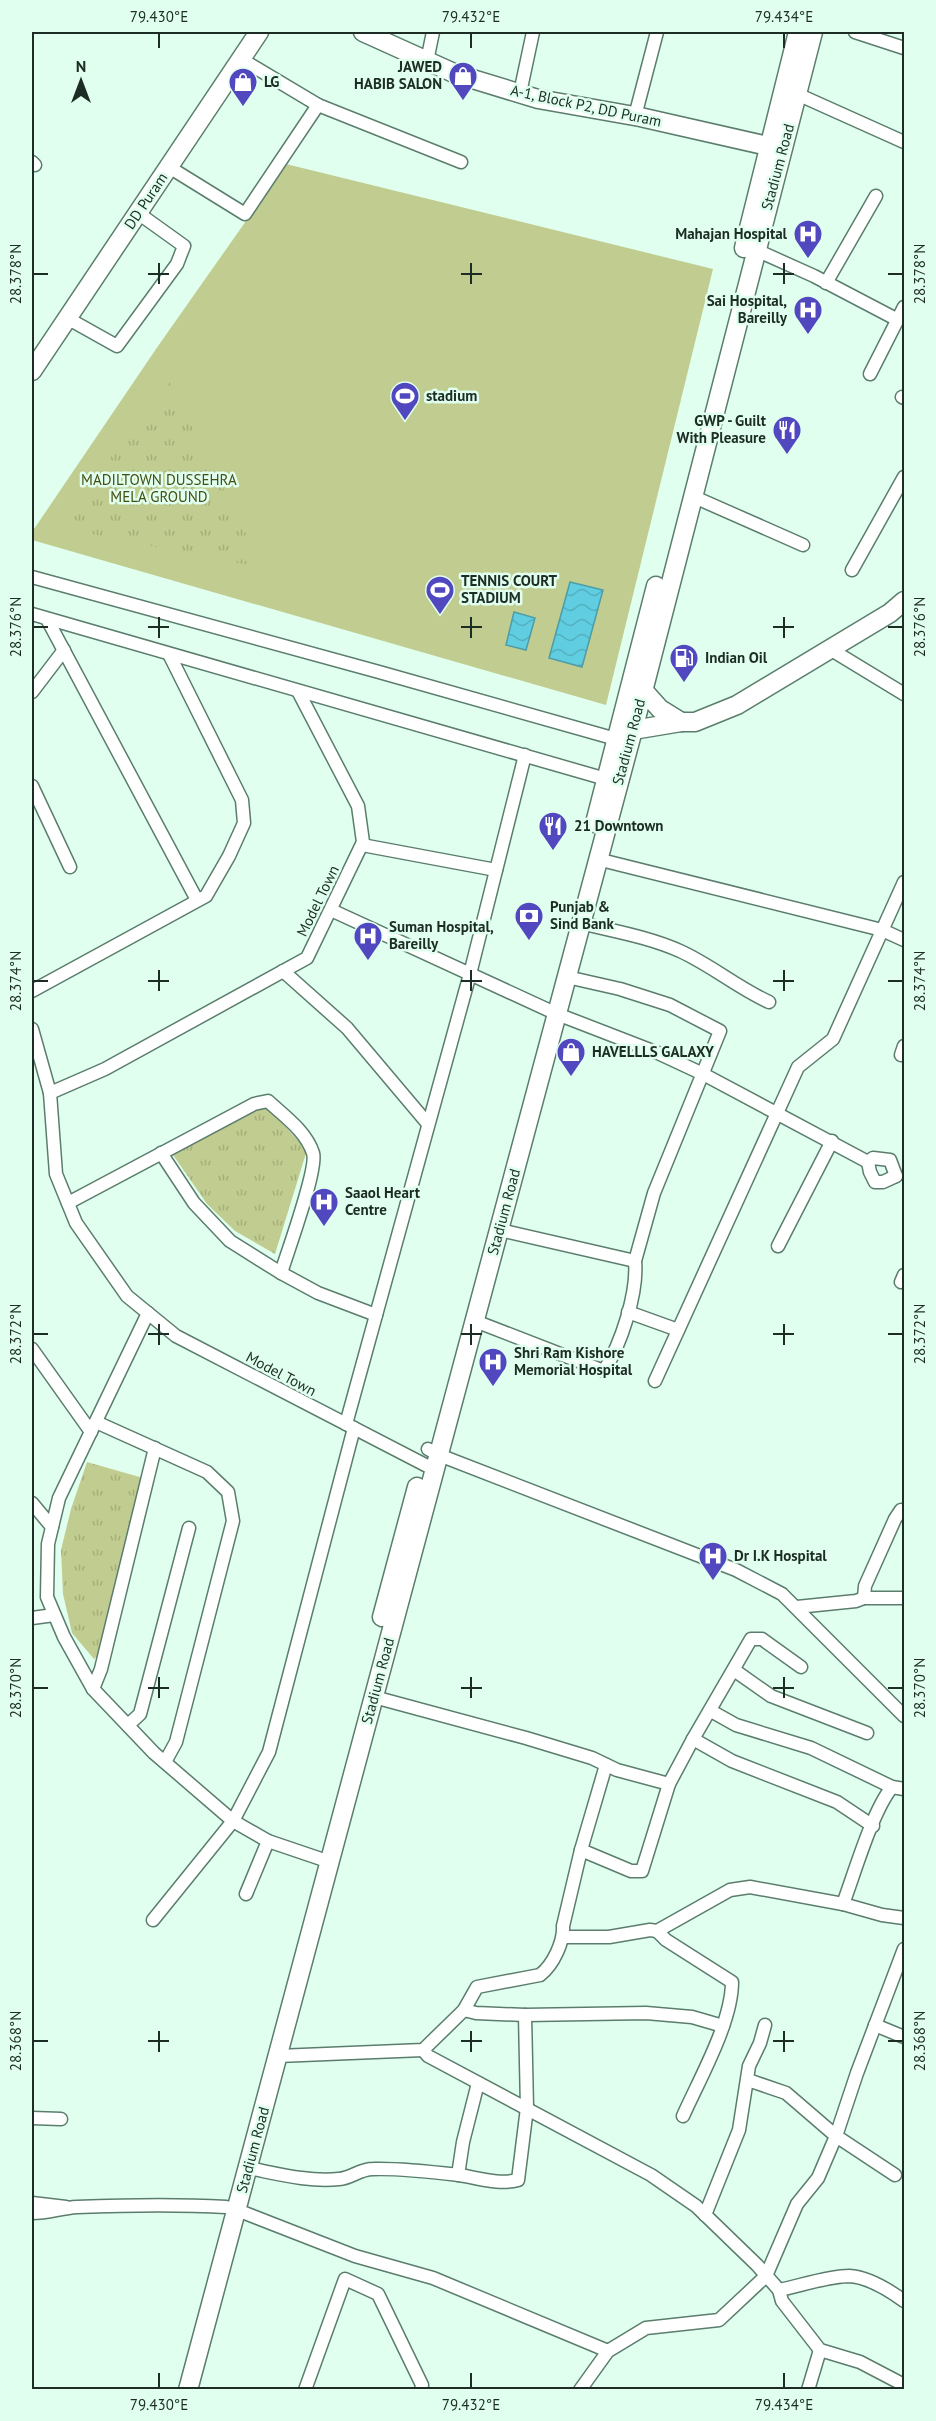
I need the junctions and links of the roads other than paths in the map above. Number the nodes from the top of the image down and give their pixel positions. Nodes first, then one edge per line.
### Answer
1 (259, 32) edge
2 (363, 32) edge
3 (433, 32) edge
4 (533, 32) edge
5 (657, 32) edge
6 (798, 32) edge
7 (813, 32) edge
8 (855, 32) edge
9 (396, 39) edge
10 (904, 48) edge
11 (241, 59) junction
12 (427, 61) junction
13 (520, 93) junction
14 (797, 94) junction
15 (318, 105) junction
16 (635, 116) junction
17 (904, 142) edge
18 (776, 148) junction
19 (461, 162) dead end
20 (169, 167) junction
21 (876, 196) dead end
22 (138, 213) junction
23 (756, 249) junction
24 (826, 283) junction
25 (904, 308) edge
26 (67, 318) junction
27 (898, 320) junction
28 (32, 371) edge
29 (870, 374) dead end
30 (904, 477) edge
31 (692, 496) junction
32 (803, 545) dead end
33 (852, 570) dead end
34 (32, 577) edge
35 (904, 601) edge
36 (32, 615) edge
37 (47, 619) junction
38 (830, 649) junction
39 (64, 650) junction
40 (169, 654) junction
41 (636, 689) junction
42 (298, 691) junction
43 (32, 692) edge
44 (904, 694) edge
45 (681, 722) junction
46 (625, 734) junction
47 (525, 755) junction
48 (606, 779) junction
49 (32, 786) edge
50 (362, 845) junction
51 (597, 860) junction
52 (70, 867) dead end
53 (496, 870) junction
54 (904, 882) edge
55 (197, 900) junction
56 (332, 910) junction
57 (581, 923) junction
58 (882, 930) junction
59 (904, 940) edge
60 (283, 971) junction
61 (470, 974) junction
62 (567, 977) junction
63 (32, 991) edge
64 (769, 1002) dead end
65 (552, 1012) junction
66 (32, 1029) edge
67 (703, 1074) junction
68 (50, 1093) junction
69 (777, 1114) junction
70 (428, 1124) junction
71 (832, 1141) junction
72 (161, 1153) junction
73 (868, 1162) junction
74 (900, 1179) edge
75 (68, 1203) junction
76 (500, 1230) junction
77 (778, 1246) dead end
78 (635, 1261) junction
79 (281, 1273) junction
80 (628, 1312) junction
81 (148, 1313) junction
82 (376, 1315) junction
83 (475, 1321) junction
84 (678, 1330) junction
85 (32, 1349) edge
86 (655, 1381) dead end
87 (350, 1426) junction
88 (93, 1427) junction
89 (155, 1448) junction
90 (431, 1460) junction
91 (32, 1503) edge
92 (904, 1512) edge
93 (52, 1527) junction
94 (189, 1528) dead end
95 (864, 1598) junction
96 (904, 1598) edge
97 (796, 1607) junction
98 (54, 1615) junction
99 (32, 1617) edge
100 (801, 1667) dead end
101 (734, 1670) junction
102 (93, 1689) junction
103 (374, 1697) junction
104 (711, 1710) junction
105 (904, 1716) edge
106 (128, 1725) junction
107 (867, 1733) dead end
108 (693, 1739) junction
109 (165, 1762) junction
110 (606, 1765) junction
111 (669, 1784) junction
112 (898, 1788) edge
113 (233, 1821) junction
114 (873, 1826) junction
115 (268, 1842) junction
116 (581, 1850) junction
117 (324, 1861) junction
118 (246, 1894) dead end
119 (843, 1904) junction
120 (904, 1918) edge
121 (153, 1920) dead end
122 (657, 1931) junction
123 (563, 1937) junction
124 (904, 1949) edge
125 (902, 1965) edge
126 (464, 2010) junction
127 (525, 2015) junction
128 (765, 2025) dead end
129 (875, 2025) junction
130 (723, 2026) junction
131 (904, 2037) edge
132 (423, 2050) junction
133 (278, 2056) junction
134 (748, 2080) junction
135 (478, 2083) junction
136 (526, 2108) junction
137 (683, 2116) dead end
138 (32, 2118) edge
139 (61, 2119) dead end
140 (836, 2136) junction
141 (248, 2168) junction
142 (458, 2175) junction
143 (895, 2175) dead end
144 (32, 2203) edge
145 (69, 2208) junction
146 (232, 2208) junction
147 (32, 2213) edge
148 (705, 2215) junction
149 (766, 2276) junction
150 (779, 2290) junction
151 (904, 2301) edge
152 (820, 2350) junction
153 (608, 2351) junction
154 (904, 2385) edge
155 (175, 2390) edge
156 (188, 2390) edge
157 (305, 2390) edge
158 (421, 2390) edge
159 (580, 2390) edge
160 (808, 2390) edge

1 - 11 main road, DD Puram
2 - 9 main road, A-1, Block P2, DD Puram
3 - 12 street
4 - 13 street
5 - 16 street
6 - 18 main road, Stadium Road
7 - 14 main road, Stadium Road
8 - 10 street
9 - 12 main road, A-1, Block P2, DD Puram
11 - 15 street
11 - 20 main road, DD Puram
12 - 13 main road, A-1, Block P2, DD Puram
13 - 16 main road, A-1, Block P2, DD Puram
14 - 17 street
14 - 18 main road, Stadium Road
15 - 19 street
15 - 20 street
16 - 18 main road, A-1, Block P2, DD Puram
18 - 23 main road, Stadium Road
18 - 41 main road, Stadium Road
20 - 22 main road, DD Puram
21 - 24 street
22 - 26 main road, DD Puram
22 - 26 street
23 - 24 street
23 - 31 main road, Stadium Road
24 - 27 street
25 - 27 street
26 - 28 main road, DD Puram
27 - 29 street
30 - 33 street
31 - 32 street
31 - 41 main road, Stadium Road
34 - 46 street
35 - 38 main road
36 - 37 street
37 - 39 street
37 - 40 street
38 - 44 street
38 - 45 main road
39 - 43 street
39 - 55 street
40 - 42 street
40 - 55 street
41 - 45 main road
41 - 46 main road, Stadium Road
42 - 47 street
42 - 50 street, Model Town
45 - 46 main road
46 - 48 main road, Stadium Road
46 - 51 main road, Stadium Road
47 - 48 street
47 - 53 street
48 - 65 main road, Stadium Road
49 - 52 street
50 - 53 street
50 - 56 street, Model Town
51 - 57 main road, Stadium Road
51 - 58 street
53 - 61 street
54 - 58 street
55 - 63 street
56 - 60 street, Model Town
56 - 61 street
57 - 62 main road, Stadium Road
57 - 64 street
58 - 59 street
58 - 69 street
60 - 68 street, Model Town
60 - 70 street
61 - 65 street
61 - 70 street
62 - 65 main road, Stadium Road
62 - 67 street
65 - 67 street
65 - 76 main road, Stadium Road
65 - 90 main road, Stadium Road
66 - 68 street, Model Town
67 - 69 street
67 - 78 street
68 - 75 street, Model Town
69 - 71 street
69 - 84 street
70 - 82 street
71 - 73 street
71 - 77 street
72 - 75 street
72 - 79 street
72 - 79 street
73 - 74 street
73 - 74 street
75 - 81 street, Model Town
76 - 78 street
76 - 83 main road, Stadium Road
78 - 80 street
79 - 82 street
80 - 83 street
80 - 84 street
81 - 87 street, Model Town
81 - 88 street
82 - 87 street
83 - 90 main road, Stadium Road
84 - 86 street
85 - 88 street
87 - 90 street, Model Town
87 - 113 street
88 - 89 street
88 - 93 street
89 - 102 street
89 - 109 street
90 - 97 street, Model Town
90 - 103 main road, Stadium Road
90 - 117 main road, Stadium Road
91 - 93 street
92 - 95 street
93 - 98 street
94 - 106 street
95 - 96 street
95 - 97 street
97 - 105 street, Model Town
98 - 99 street
98 - 102 street
100 - 101 street
101 - 104 street
101 - 107 street
102 - 106 street
103 - 110 street
103 - 117 main road, Stadium Road
104 - 108 street
104 - 112 street
106 - 109 street
108 - 111 street
108 - 114 street
109 - 113 street
110 - 111 street
110 - 116 street
111 - 116 street
112 - 114 street
113 - 115 street
113 - 121 street
114 - 119 street
115 - 117 street
115 - 118 street
116 - 123 street
117 - 133 main road, Stadium Road
117 - 146 main road, Stadium Road
119 - 120 street
119 - 122 street
122 - 123 street
122 - 130 street
123 - 126 street
124 - 125 street
125 - 129 street
126 - 127 street
126 - 132 street
127 - 130 street
127 - 136 street
128 - 134 street
129 - 131 street
129 - 140 street
130 - 137 street
132 - 133 street
132 - 135 street
133 - 141 main road, Stadium Road
134 - 140 street
134 - 148 street
135 - 136 street
135 - 142 street
136 - 142 street
136 - 148 street
138 - 139 street
140 - 143 street
140 - 149 street
141 - 142 street
141 - 146 main road, Stadium Road
144 - 145 street
145 - 146 street
145 - 147 street
146 - 153 street
146 - 155 main road, Stadium Road
146 - 156 main road, Stadium Road
148 - 149 street
149 - 150 street
149 - 153 street
150 - 151 street
150 - 152 street
152 - 154 street
152 - 160 street
153 - 159 street
157 - 158 street

